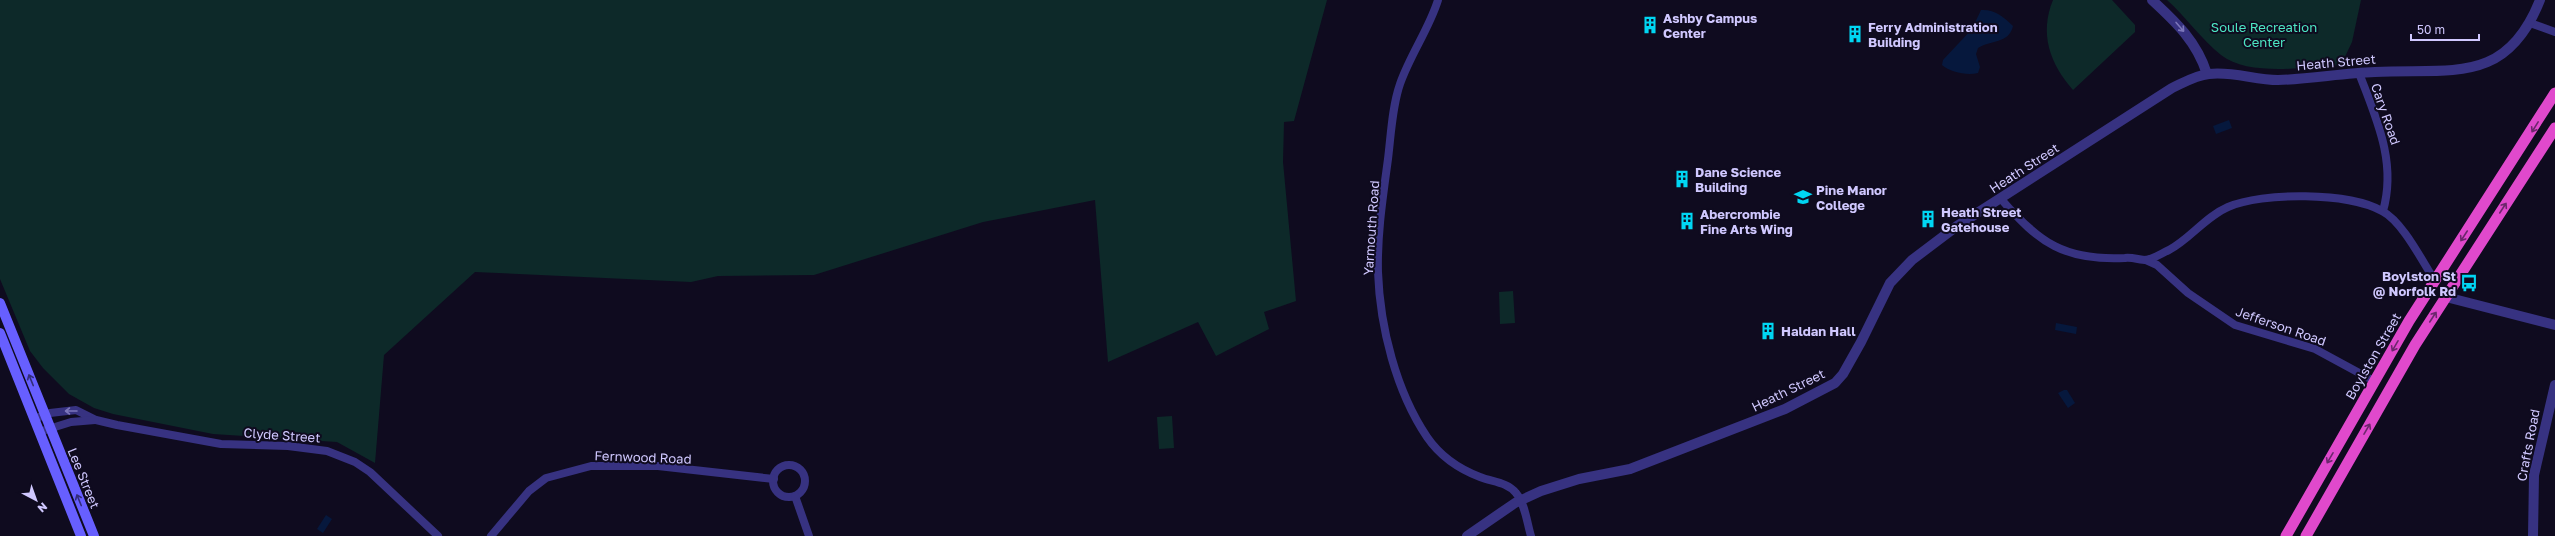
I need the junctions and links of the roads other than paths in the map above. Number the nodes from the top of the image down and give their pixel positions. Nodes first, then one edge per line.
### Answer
1 (1438, 0) edge
2 (2152, 0) edge
3 (2540, 0) edge
4 (2530, 24) junction
5 (2555, 32) edge
6 (2359, 73) junction
7 (2207, 74) junction
8 (2555, 93) edge
9 (2555, 128) edge
10 (2000, 199) junction
11 (2383, 211) junction
12 (2146, 260) junction
13 (2435, 281) junction
14 (2446, 297) junction
15 (0, 303) edge
16 (2555, 325) edge
17 (0, 333) edge
18 (16, 344) junction
19 (3, 350) edge
20 (2374, 381) junction
21 (2555, 385) edge
22 (45, 415) junction
23 (34, 418) junction
24 (96, 420) junction
25 (50, 429) junction
26 (39, 432) junction
27 (774, 479) junction
28 (795, 496) junction
29 (1520, 501) junction
30 (81, 536) edge
31 (94, 536) edge
32 (438, 536) edge
33 (491, 536) edge
34 (809, 536) edge
35 (1467, 536) edge
36 (1531, 536) edge
37 (2286, 536) edge
38 (2306, 536) edge
39 (2533, 536) edge

1 - 29 street, Yarmouth Road
2 -> 7 street
3 - 4 street, Heath Street
4 - 5 street
4 - 6 street, Heath Street
6 - 7 street, Heath Street
6 - 11 street, Cary Road
7 - 10 street, Heath Street
8 -> 13 highway, Boylston Street
14 -> 9 highway
10 - 12 street
10 - 29 street, Heath Street
11 - 12 street
11 - 13 street
12 - 20 street, Jefferson Road
13 -> 20 highway, Boylston Street
14 - 16 street
38 -> 14 highway
15 - 18 main road
17 - 19 main road
18 - 19 street
22 -> 18 main road
19 - 23 main road
20 -> 37 highway, Boylston Street
21 - 39 street, Crafts Road
22 - 23 street, Clyde Street
24 -> 22 street, Clyde Street
22 - 25 main road
23 - 26 main road
24 - 25 street, Clyde Street
24 - 32 street, Clyde Street
25 - 26 street, Clyde Street
31 -> 25 main road, Lee Street
26 - 30 main road, Lee Street
27 - 28 street
27 - 28 street
27 - 33 street, Fernwood Road
28 - 34 street
29 - 35 street, Heath Street
29 - 36 street

